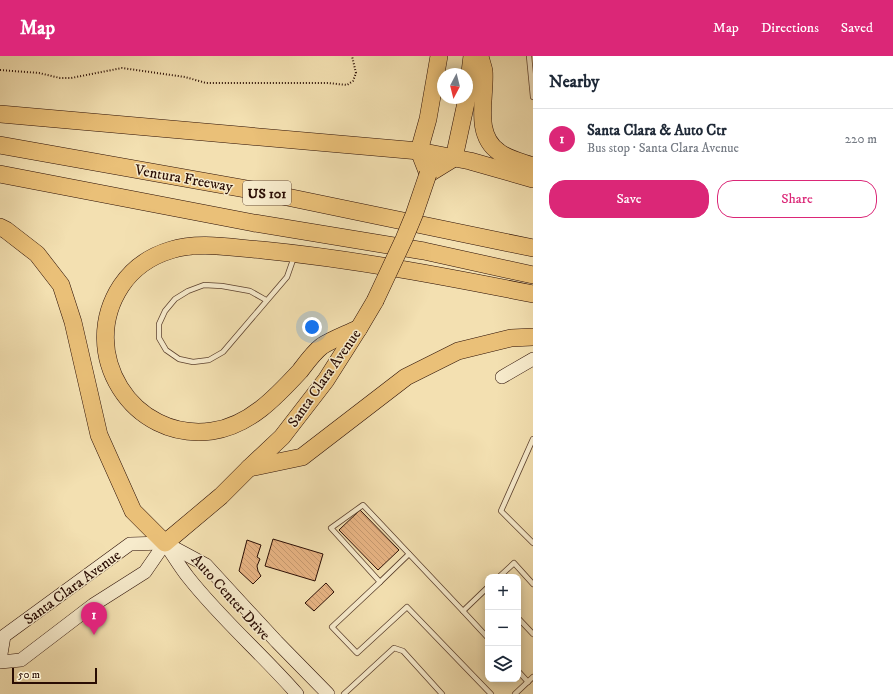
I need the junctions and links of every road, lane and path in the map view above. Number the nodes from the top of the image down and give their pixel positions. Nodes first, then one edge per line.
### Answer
1 (352, 56) edge
2 (439, 56) edge
3 (472, 56) edge
4 (480, 56) edge
5 (529, 56) edge
6 (471, 68) edge
7 (0, 70) edge
8 (533, 97) edge
9 (466, 104) edge
10 (0, 114) edge
11 (0, 145) edge
12 (419, 151) junction
13 (454, 158) junction
14 (533, 166) edge
15 (0, 174) edge
16 (428, 174) junction
17 (533, 179) edge
18 (0, 227) edge
19 (533, 248) edge
20 (295, 254) junction
21 (533, 274) edge
22 (533, 294) edge
23 (266, 300) junction
24 (360, 328) junction
25 (533, 337) edge
26 (533, 358) edge
27 (502, 377) dead end
28 (533, 439) edge
29 (249, 468) junction
30 (165, 543) junction
31 (533, 543) edge
32 (409, 554) junction
33 (502, 574) edge
34 (380, 582) junction
35 (533, 584) edge
36 (485, 590) edge
37 (463, 611) junction
38 (521, 621) edge
39 (533, 634) edge
40 (485, 635) edge
41 (0, 661) edge
42 (521, 674) edge
43 (533, 677) edge
44 (528, 682) junction
45 (297, 694) edge
46 (328, 694) edge
47 (344, 694) edge
48 (442, 694) edge
49 (490, 694) edge
50 (515, 694) edge

1 - 7 path
2 - 12 highway
3 - 6 highway
4 - 14 highway
5 - 8 lane
9 - 13 highway
10 - 12 highway
11 - 19 highway, Ventura Freeway / US 101
12 - 13 highway
12 - 16 highway
13 - 16 highway
13 - 17 highway
15 - 21 highway, Ventura Freeway / US 101
16 - 24 highway, Santa Clara Avenue, bridge
18 - 30 highway
20 - 22 highway
20 - 23 lane
20 - 24 highway
23 - 23 lane
24 - 29 highway, Santa Clara Avenue
25 - 29 highway
26 - 27 street
28 - 31 lane
29 - 30 highway, Santa Clara Avenue
30 - 41 street, Santa Clara Avenue
30 - 41 street, Santa Clara Avenue
30 - 45 street, Auto Center Drive
30 - 46 street, Auto Center Drive
32 - 34 lane
32 - 34 lane
32 - 37 lane
33 - 35 lane
34 - 49 lane
36 - 37 lane
37 - 40 lane
38 - 39 lane
42 - 44 lane
43 - 44 lane
44 - 50 lane
47 - 48 lane

